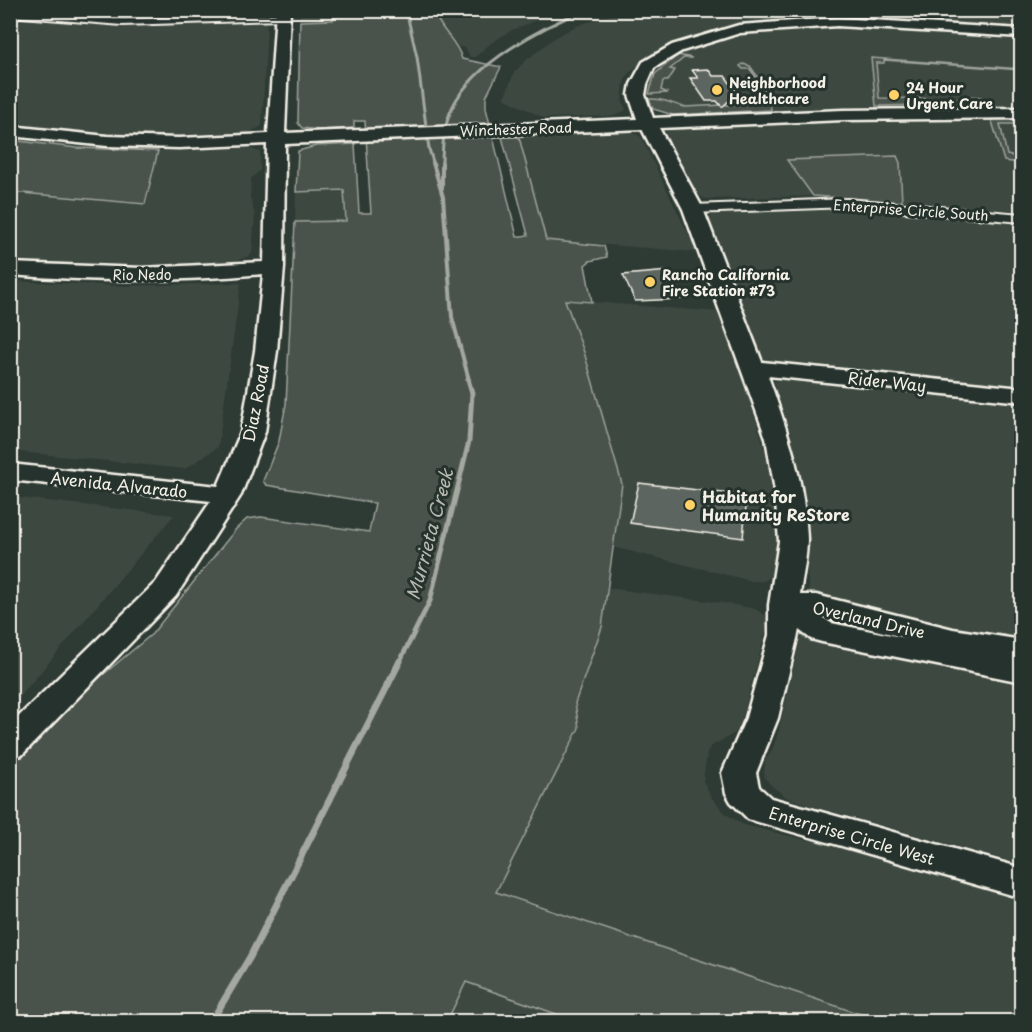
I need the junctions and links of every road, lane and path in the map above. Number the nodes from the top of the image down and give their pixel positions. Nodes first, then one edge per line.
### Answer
1 (10, 14) edge
2 (282, 14) edge
3 (1022, 33) edge
4 (1022, 113) edge
5 (648, 124) junction
6 (10, 131) edge
7 (277, 140) junction
8 (693, 208) junction
9 (1022, 218) edge
10 (274, 267) junction
11 (10, 269) edge
12 (753, 368) junction
13 (1022, 394) edge
14 (10, 472) edge
15 (228, 495) junction
16 (784, 605) junction
17 (1022, 651) edge
18 (1022, 671) edge
19 (10, 746) edge
20 (1022, 884) edge

1 - 2 street
2 - 7 street, Diaz Road
3 - 5 street, Enterprise Circle West
4 - 5 street, Winchester Road
5 - 7 street, Winchester Road
5 - 8 street, Enterprise Circle West
6 - 7 street, Winchester Road
7 - 10 street, Diaz Road
8 - 9 street, Enterprise Circle South
8 - 12 street, Enterprise Circle West
10 - 11 street, Rio Nedo
10 - 15 street, Diaz Road
12 - 13 street, Rider Way
12 - 16 street, Enterprise Circle West
14 - 15 street, Avenida Alvarado
15 - 19 street, Diaz Road
16 - 17 street, Overland Drive
16 - 18 street, Overland Drive
16 - 20 street, Enterprise Circle West

